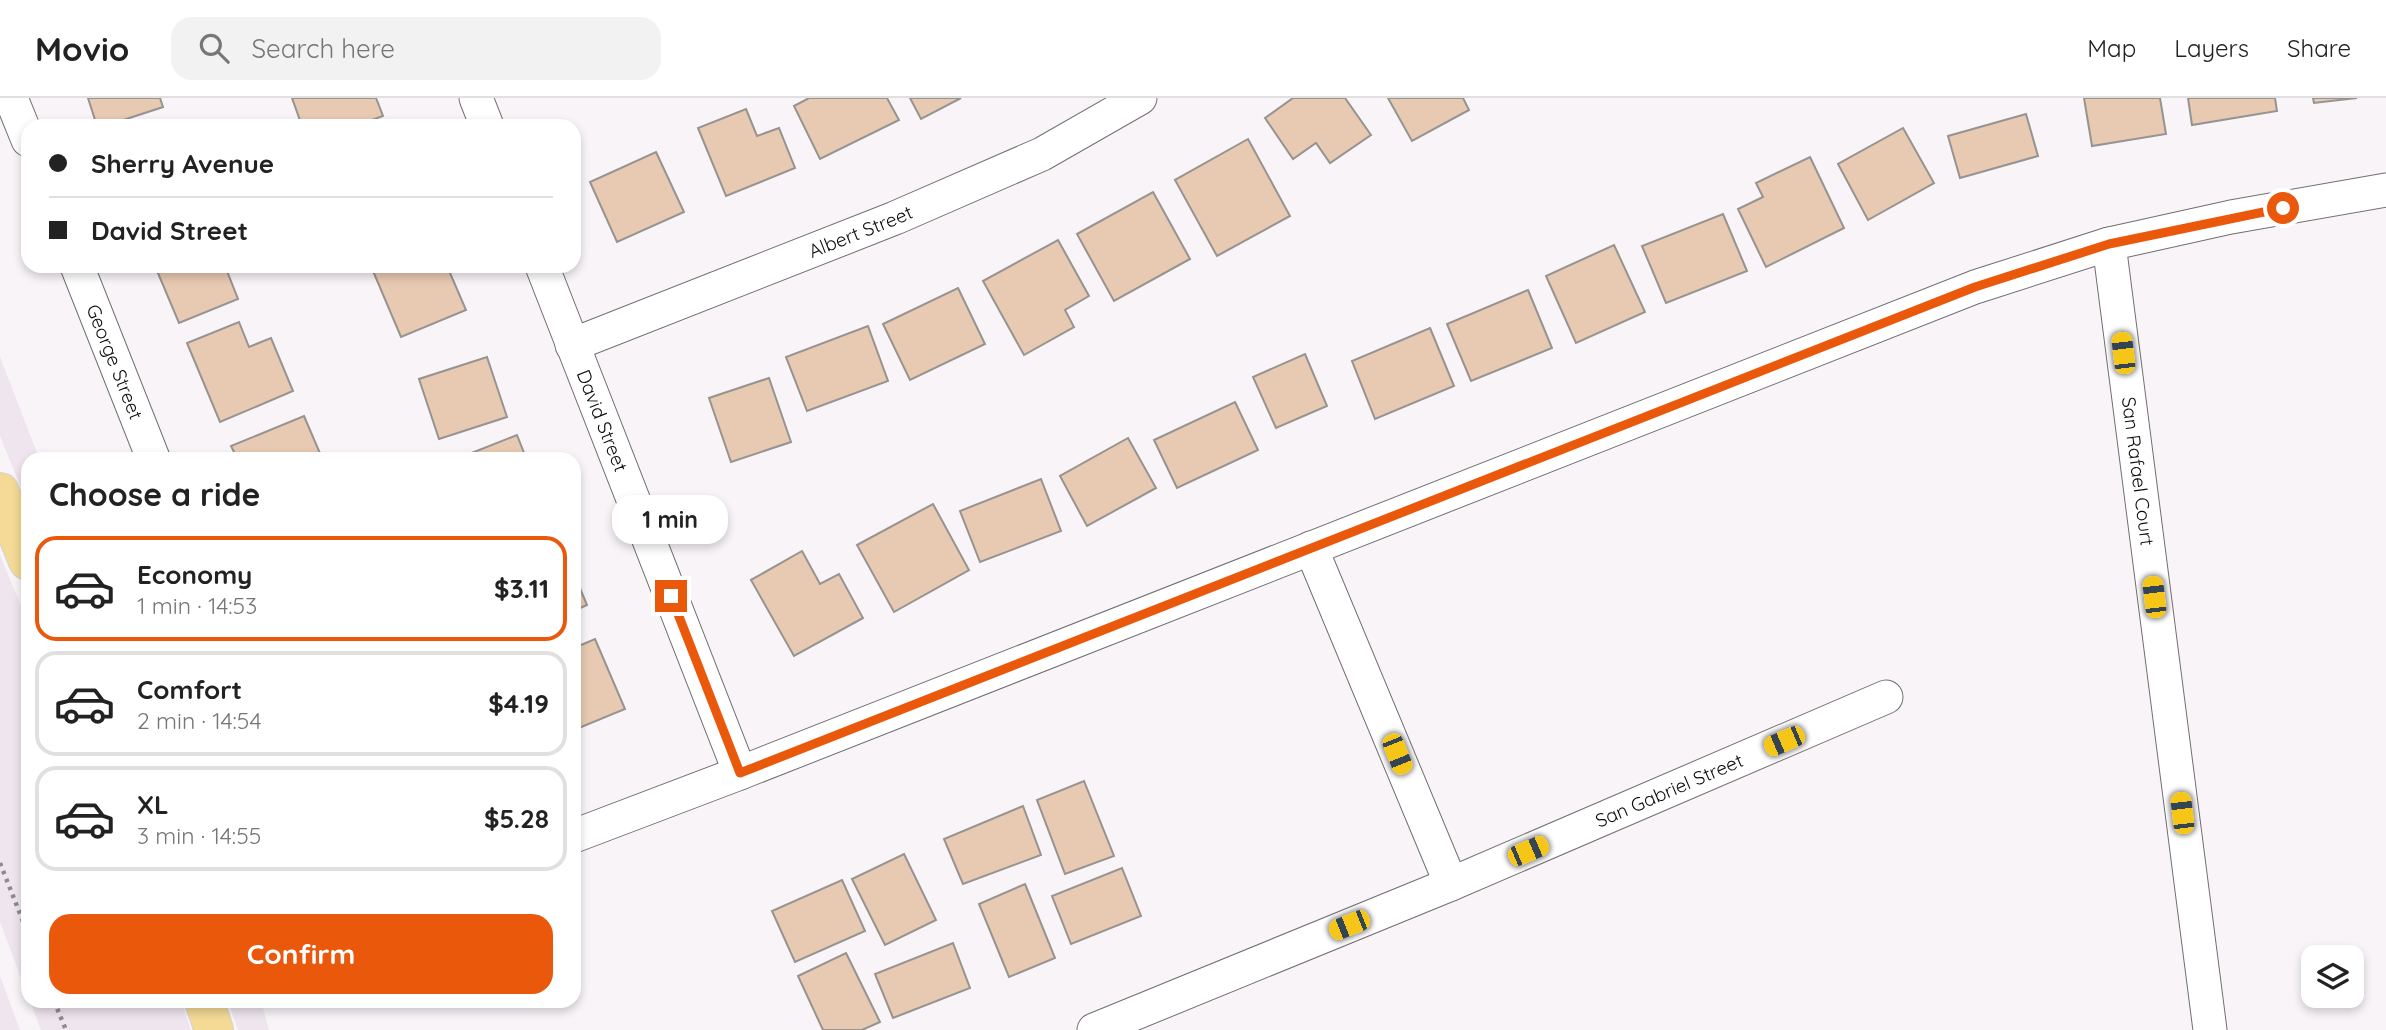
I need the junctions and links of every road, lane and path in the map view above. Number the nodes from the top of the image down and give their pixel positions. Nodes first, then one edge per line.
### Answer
1 (11, 98) edge
2 (476, 98) edge
3 (1140, 98) edge
4 (484, 119) edge
5 (21, 123) edge
6 (2386, 190) edge
7 (2109, 244) junction
8 (80, 273) edge
9 (544, 273) edge
10 (572, 345) junction
11 (151, 452) edge
12 (0, 492) edge
13 (21, 544) edge
14 (1311, 548) junction
15 (1886, 697) dead end
16 (740, 773) junction
17 (581, 833) edge
18 (0, 863) edge
19 (1451, 884) junction
20 (21, 916) edge
21 (57, 1008) edge
22 (206, 1008) edge
23 (66, 1030) edge
24 (214, 1030) edge
25 (1094, 1030) edge
26 (2210, 1030) edge

1 - 5 street
2 - 4 street
3 - 10 street, Albert Street
6 - 7 street
7 - 14 street
7 - 26 street, San Rafael Court
8 - 11 street, George Street
9 - 10 street, David Street
10 - 16 street, David Street
12 - 13 main road
14 - 16 street
14 - 19 street
15 - 19 street, San Gabriel Street
16 - 17 street
18 - 20 path
19 - 25 street, San Gabriel Street
21 - 23 path
22 - 24 main road

